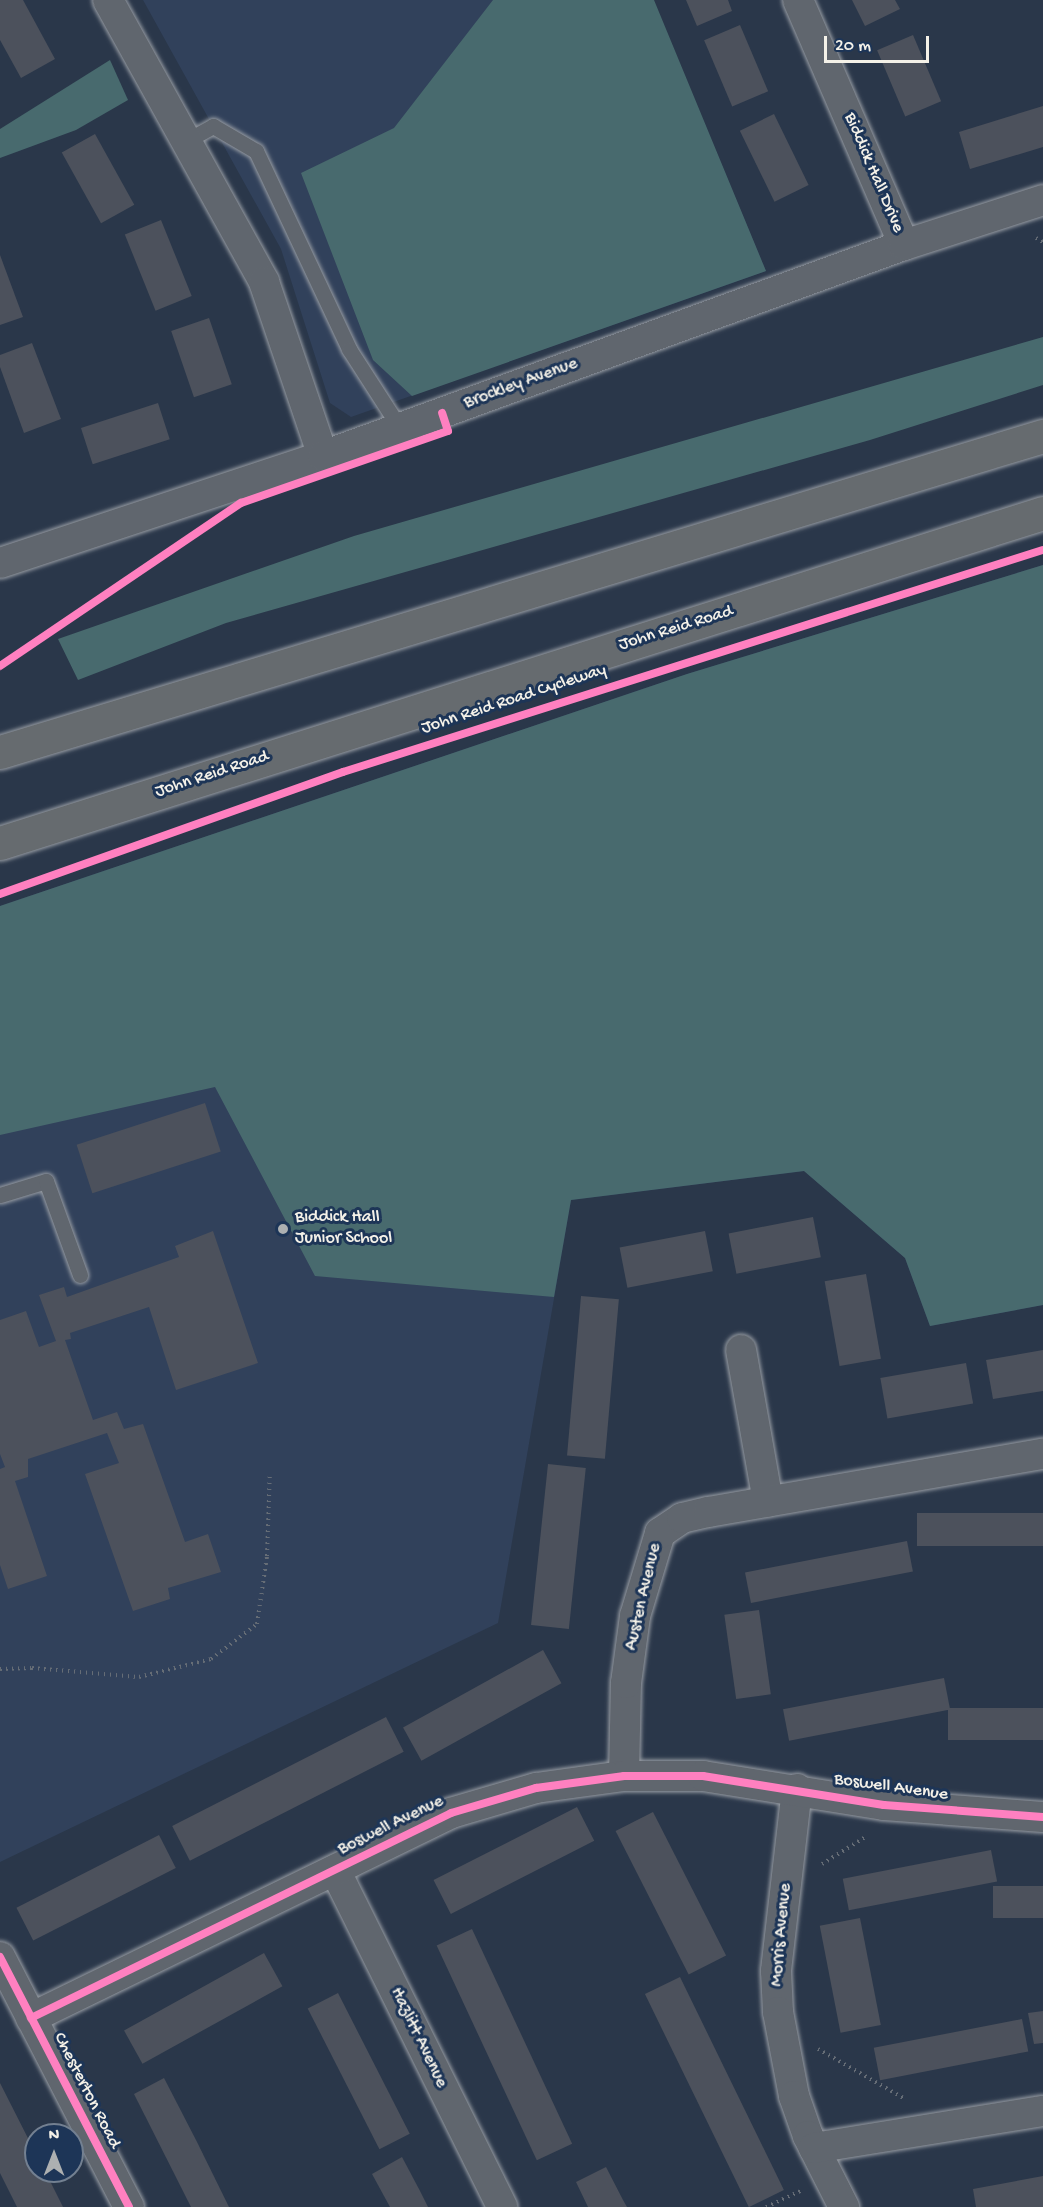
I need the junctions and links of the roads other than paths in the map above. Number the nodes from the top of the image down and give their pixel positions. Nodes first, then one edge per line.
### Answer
1 (108, 0) edge
2 (798, 0) edge
3 (186, 141) junction
4 (1043, 200) edge
5 (904, 245) junction
6 (400, 428) junction
7 (1043, 436) edge
8 (323, 456) junction
9 (1043, 513) edge
10 (2, 555) edge
11 (0, 752) edge
12 (0, 843) edge
13 (0, 1195) edge
14 (80, 1275) dead end
15 (741, 1350) dead end
16 (1043, 1454) edge
17 (768, 1502) junction
18 (624, 1776) junction
19 (797, 1790) junction
20 (1043, 1817) edge
21 (335, 1870) junction
22 (0, 1957) edge
23 (32, 2018) junction
24 (1043, 2111) edge
25 (814, 2148) junction
26 (129, 2207) edge
27 (502, 2207) edge
28 (844, 2207) edge

1 - 3 street
2 - 5 street, Biddick Hall Drive
3 - 6 lane
3 - 8 street
4 - 5 street, Biddick Hall Drive
5 - 6 street, Brockley Avenue
6 - 8 street, Brockley Avenue
7 - 11 highway
8 - 10 street, Brockley Avenue
9 - 12 highway, John Reid Road
13 - 14 lane
15 - 17 street
16 - 17 street, Austen Avenue
17 - 18 street, Austen Avenue
18 - 19 street, Boswell Avenue
18 - 21 street, Boswell Avenue
19 - 20 street, Boswell Avenue
19 - 25 street, Morris Avenue
21 - 23 street, Boswell Avenue
21 - 27 street, Hazlitt Avenue
22 - 23 street, Chesterton Road
23 - 26 street, Chesterton Road
24 - 25 street
25 - 28 street, Morris Avenue

